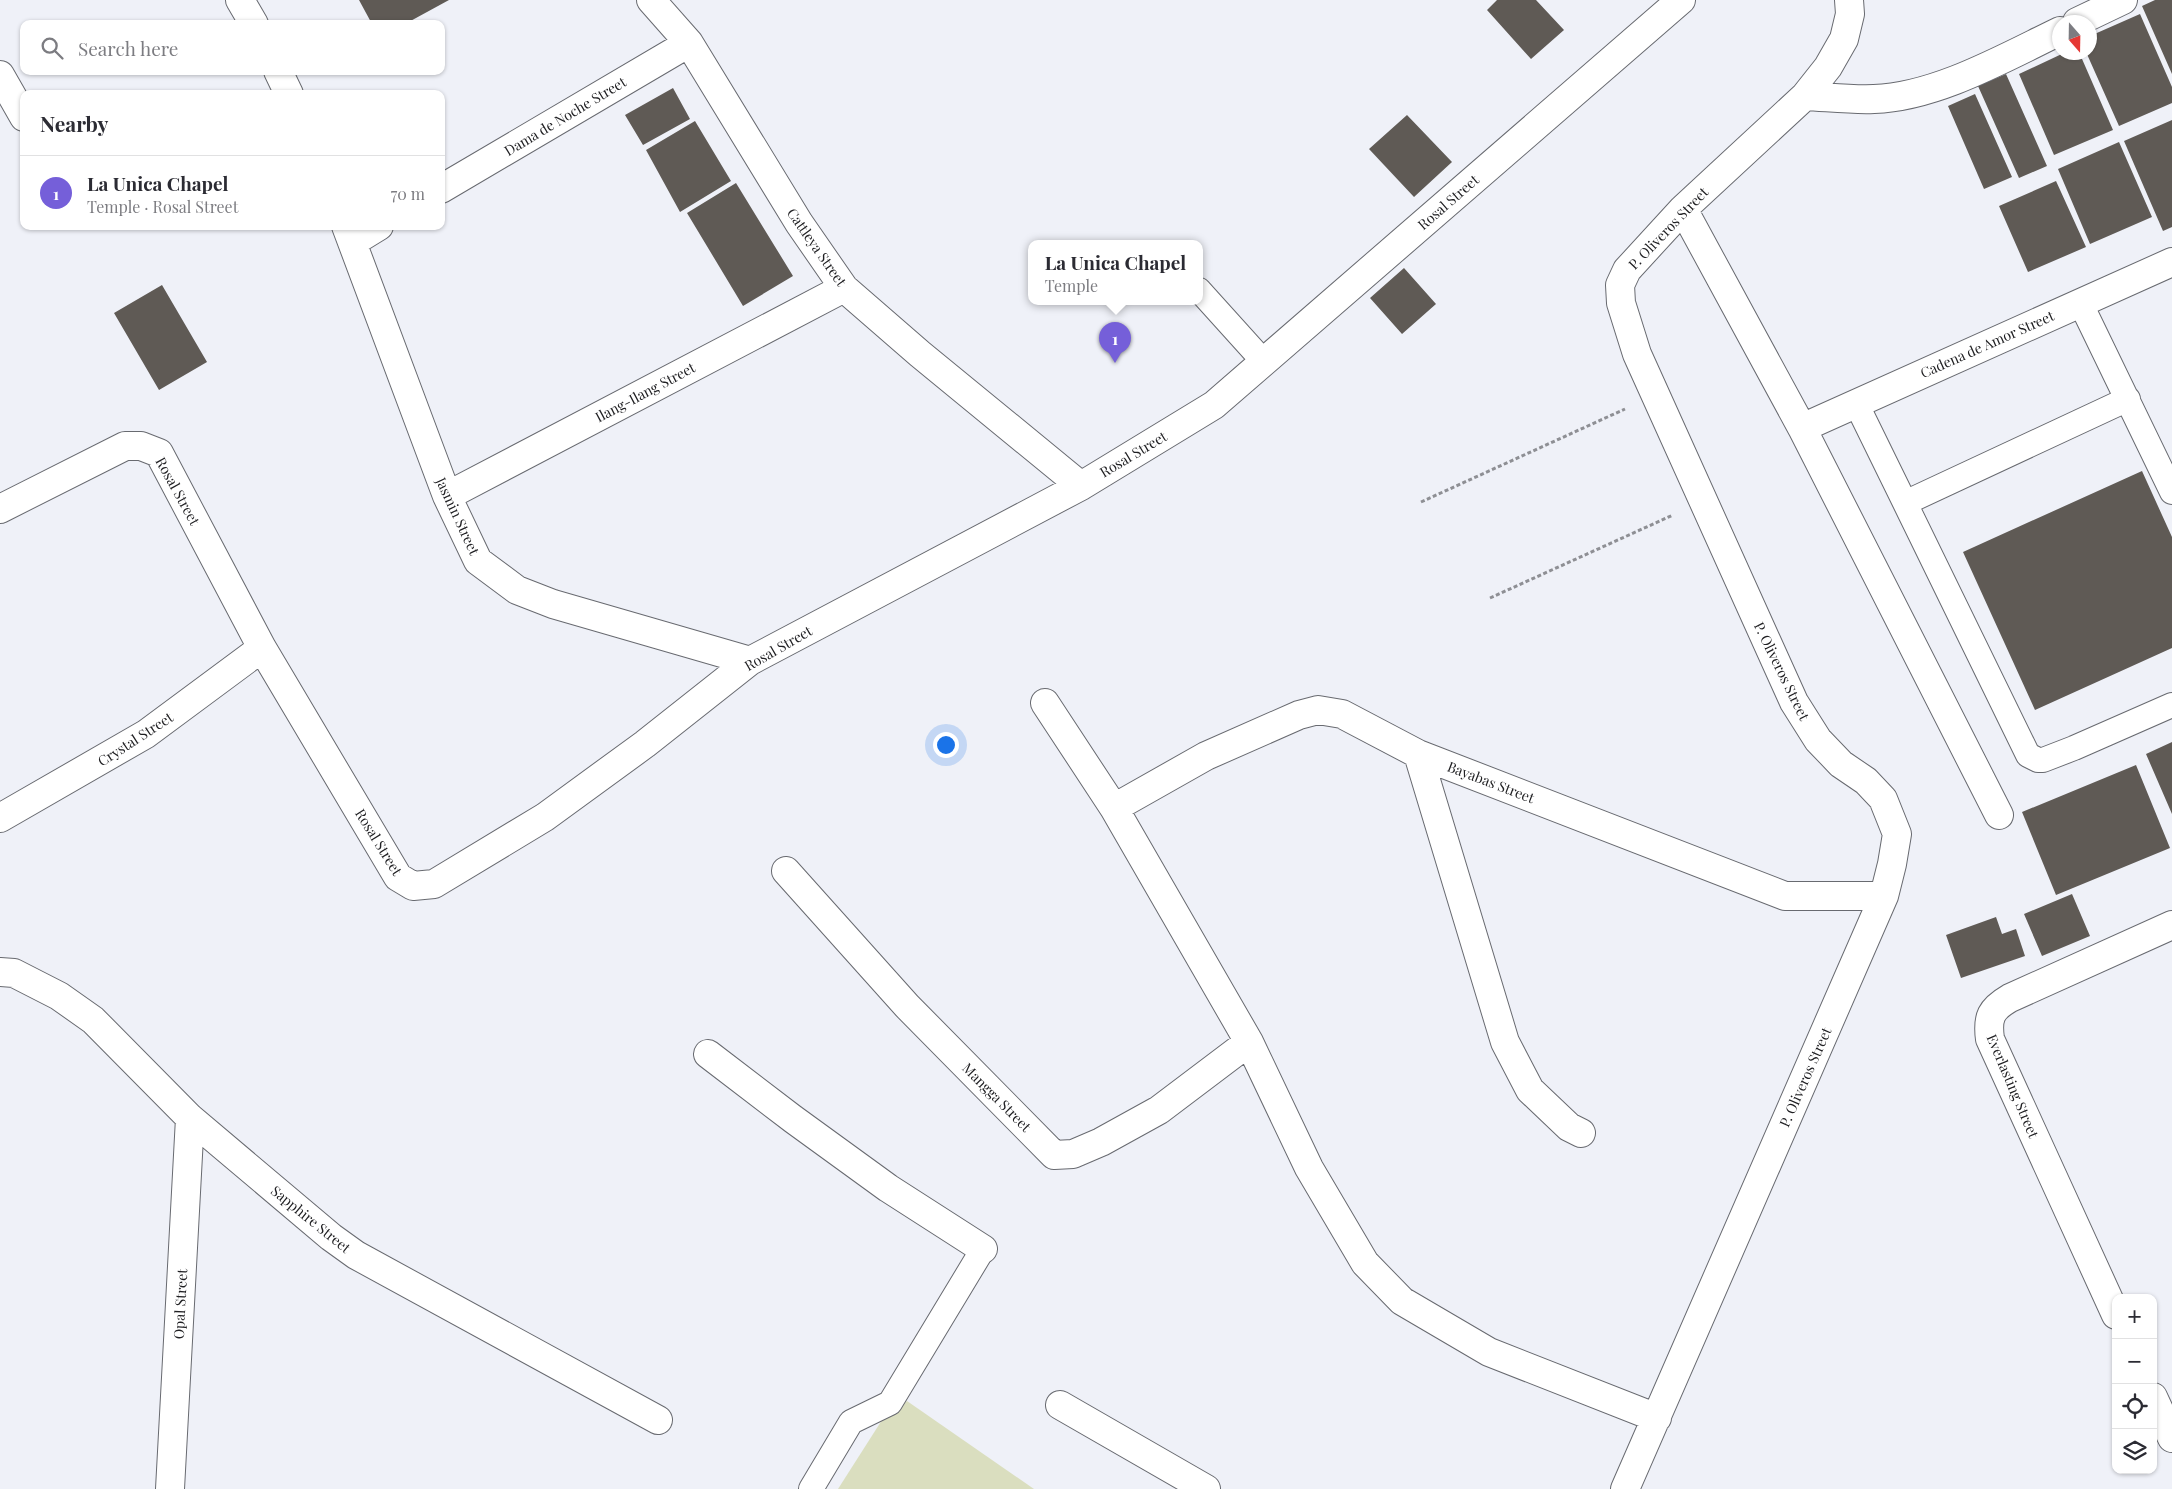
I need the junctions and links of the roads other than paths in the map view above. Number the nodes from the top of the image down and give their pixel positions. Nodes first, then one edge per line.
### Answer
1 (240, 0) edge
2 (651, 0) edge
3 (1681, 0) edge
4 (1849, 0) edge
5 (2123, 0) edge
6 (2092, 15) edge
7 (252, 20) edge
8 (2052, 35) edge
9 (689, 43) junction
10 (0, 75) edge
11 (280, 75) edge
12 (287, 90) edge
13 (1805, 96) junction
14 (20, 110) edge
15 (445, 187) edge
16 (1683, 209) junction
17 (364, 230) edge
18 (350, 234) edge
19 (2172, 262) edge
20 (844, 288) junction
21 (1203, 294) edge
22 (2080, 302) junction
23 (1264, 362) junction
24 (2128, 399) junction
25 (1856, 403) junction
26 (1802, 428) junction
27 (1081, 486) junction
28 (2172, 492) edge
29 (447, 496) junction
30 (1905, 503) junction
31 (0, 509) edge
32 (262, 648) junction
33 (750, 661) junction
34 (1045, 702) dead end
35 (2172, 705) edge
36 (1418, 754) junction
37 (1114, 808) junction
38 (1999, 815) dead end
39 (0, 818) edge
40 (786, 871) dead end
41 (1884, 896) junction
42 (2172, 925) edge
43 (0, 972) edge
44 (1249, 1042) junction
45 (708, 1054) dead end
46 (190, 1118) junction
47 (1582, 1133) dead end
48 (983, 1249) joint
49 (2112, 1306) edge
50 (1060, 1405) dead end
51 (2157, 1406) edge
52 (1657, 1418) junction
53 (658, 1420) dead end
54 (2172, 1438) edge
55 (170, 1489) edge
56 (811, 1489) edge
57 (1206, 1489) edge
58 (1625, 1489) edge

1 - 7 street
2 - 9 street, Cattleya Street
3 - 23 street, Rosal Street
4 - 13 street, P. Oliveros Street
5 - 6 street
8 - 13 street
9 - 15 street, Dama de Noche Street
9 - 20 street, Cattleya Street
10 - 14 street
11 - 12 street
13 - 16 street, P. Oliveros Street
16 - 26 street
16 - 41 street, P. Oliveros Street
17 - 18 street
18 - 29 street, Jasmin Street
19 - 22 street, Cadena de Amor Street
20 - 27 street, Cattleya Street
20 - 29 street, Ilang-Ilang Street
21 - 23 lane
22 - 24 lane
22 - 25 street, Cadena de Amor Street
23 - 27 street, Rosal Street
24 - 28 lane
24 - 30 lane
25 - 26 street, Cadena de Amor Street
25 - 30 lane
26 - 38 street
27 - 33 street, Rosal Street
29 - 33 street, Jasmin Street
30 - 35 lane
31 - 32 street, Rosal Street
32 - 33 street, Rosal Street
32 - 39 street, Crystal Street
34 - 37 street
36 - 37 street, Bayabas Street
36 - 41 street, Bayabas Street
36 - 47 street
37 - 44 street
40 - 44 street, Mangga Street
41 - 52 street, P. Oliveros Street
42 - 49 street, Everlasting Street
43 - 46 street, Sapphire Street
44 - 52 street
45 - 48 street
46 - 53 street, Sapphire Street
46 - 55 street, Opal Street
48 - 56 lane
50 - 57 street
51 - 54 street
52 - 58 street, P. Oliveros Street

